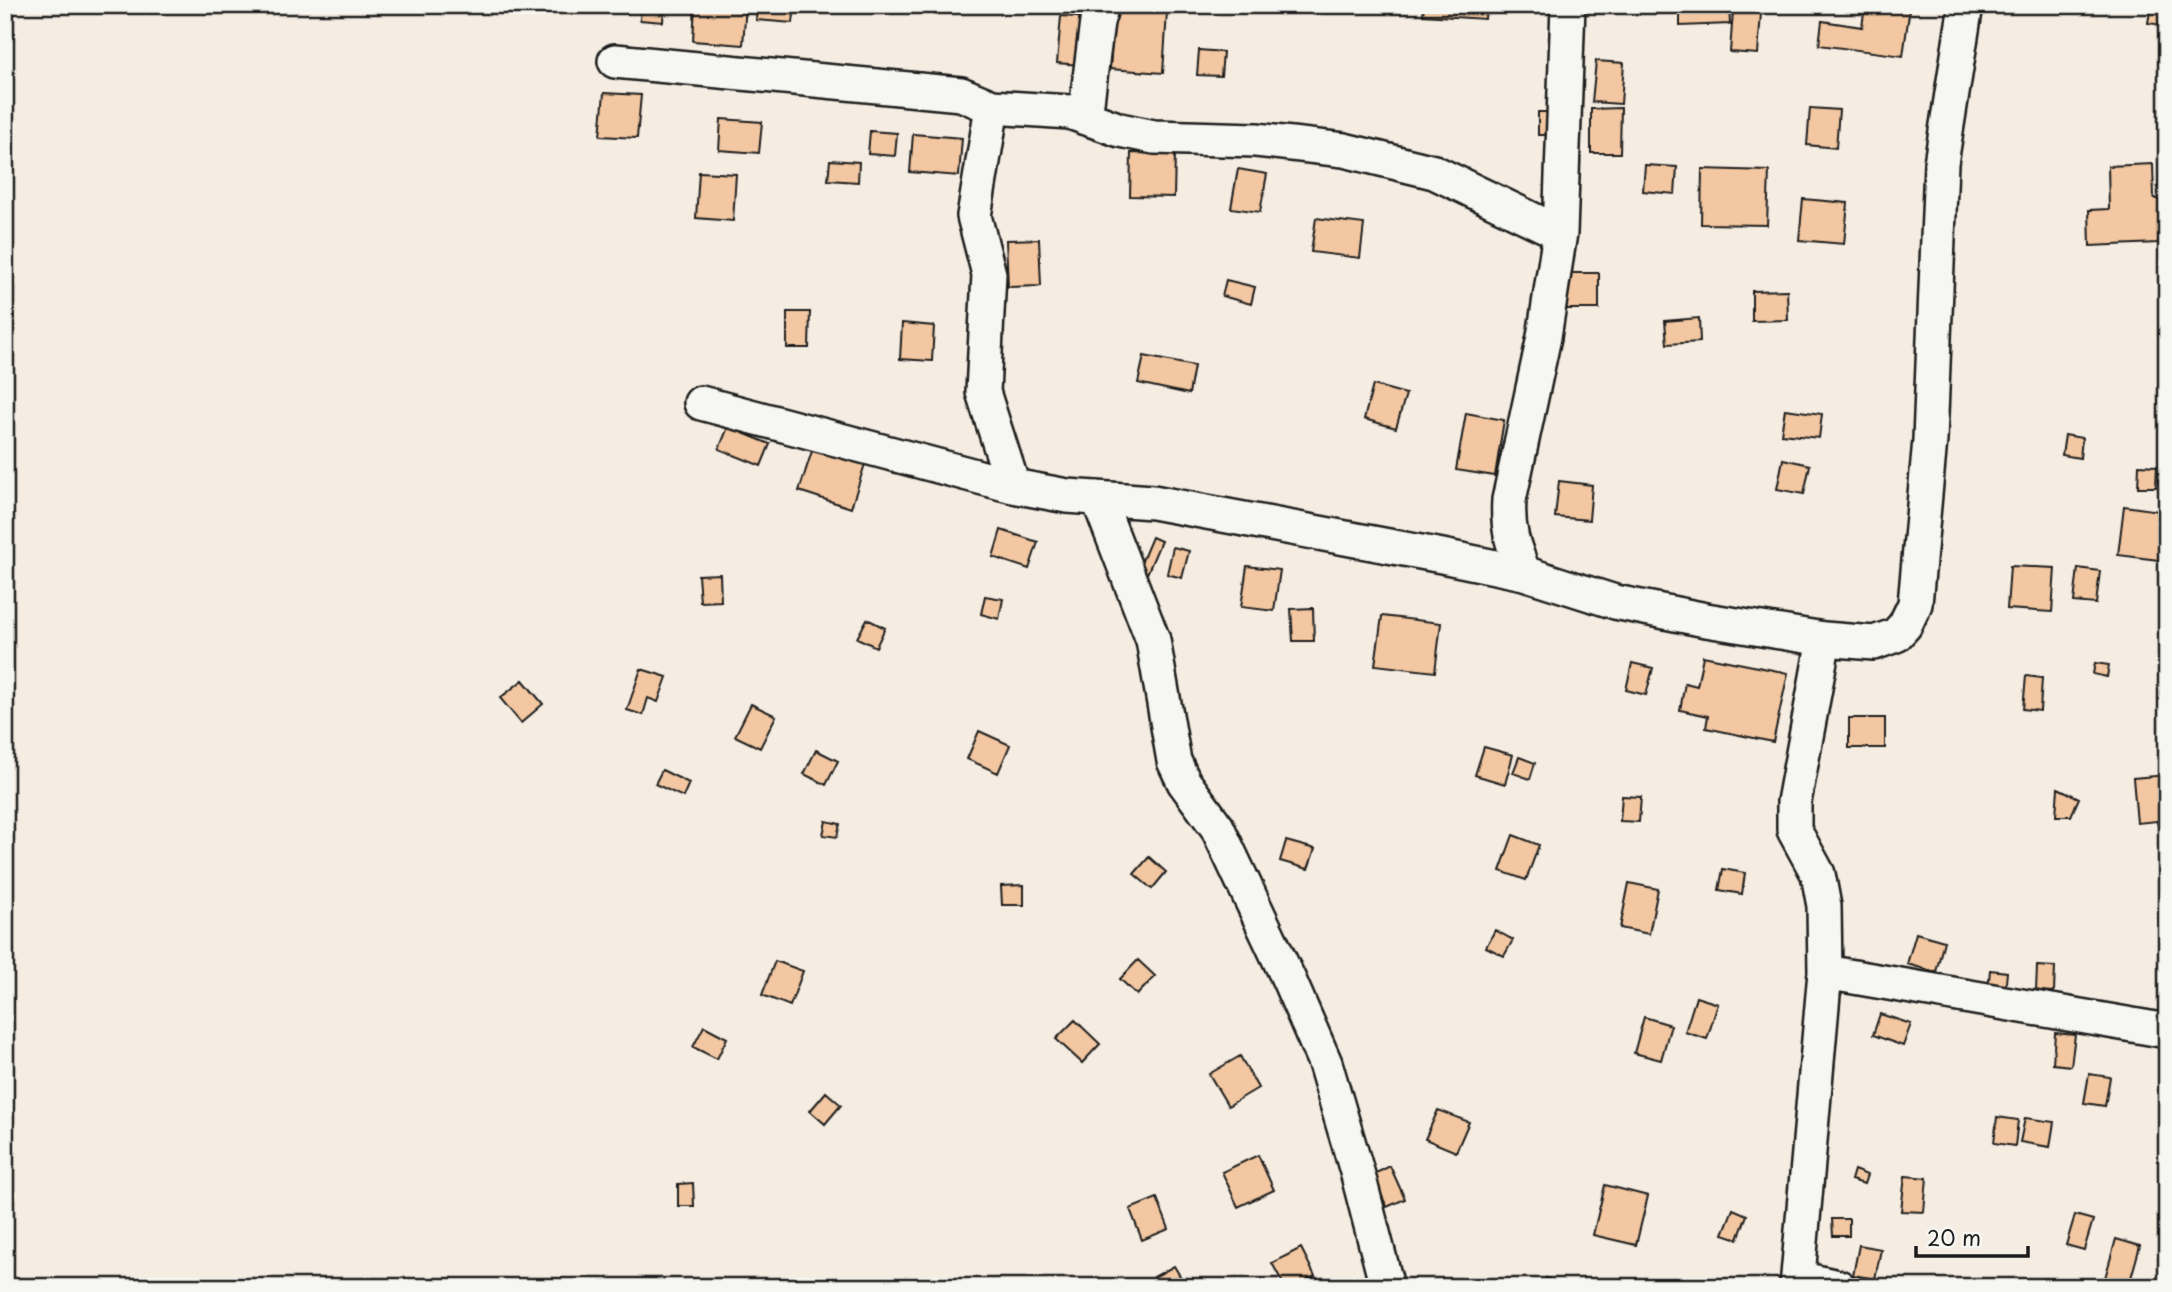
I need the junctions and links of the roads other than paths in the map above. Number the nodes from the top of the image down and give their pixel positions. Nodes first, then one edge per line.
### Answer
1 (1102, 5) edge
2 (1568, 5) edge
3 (1966, 5) edge
4 (615, 61) dead end
5 (992, 107) junction
6 (1085, 118) junction
7 (1560, 233) junction
8 (701, 403) dead end
9 (1013, 486) junction
10 (1098, 498) junction
11 (1524, 573) junction
12 (1824, 639) junction
13 (1825, 972) junction
14 (2167, 1031) edge
15 (1798, 1282) edge
16 (1387, 1287) edge
17 (1839, 1287) edge

1 - 6 street
2 - 7 street
3 - 12 street
4 - 5 street
5 - 6 street
5 - 9 street
6 - 7 street
7 - 11 street
8 - 9 street
9 - 10 street
10 - 11 street
10 - 16 street
11 - 12 street
12 - 13 street
13 - 14 street
13 - 15 street
15 - 17 street

